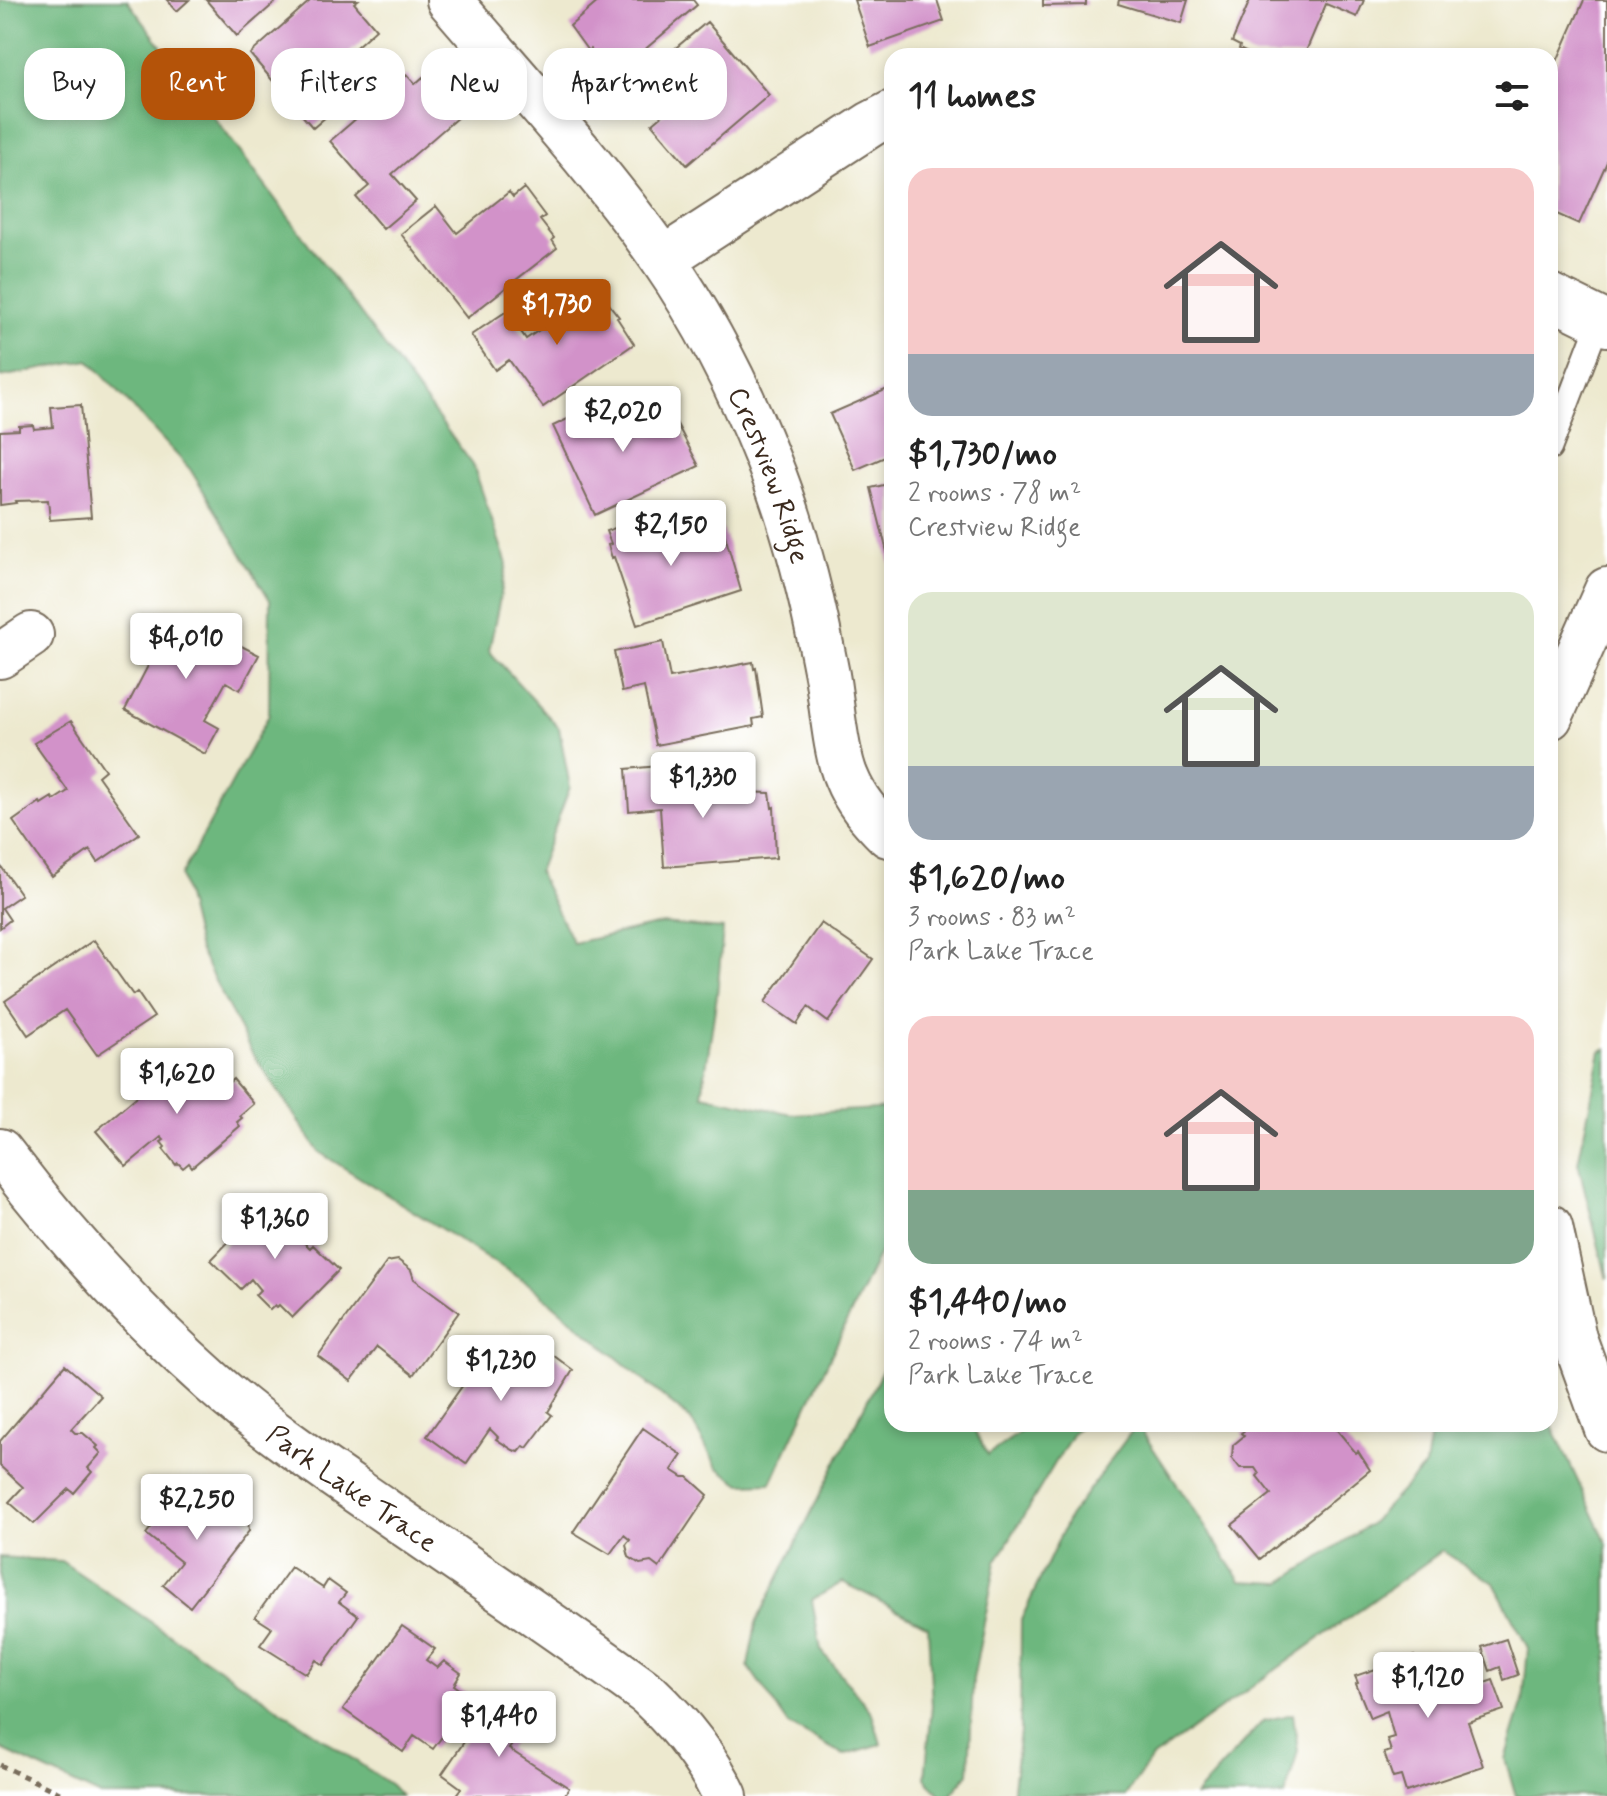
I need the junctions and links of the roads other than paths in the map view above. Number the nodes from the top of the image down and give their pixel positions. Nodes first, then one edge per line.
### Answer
1 (449, 0) edge
2 (884, 118) edge
3 (663, 259) junction
4 (1558, 299) edge
5 (1604, 316) edge
6 (1558, 424) edge
7 (1607, 590) edge
8 (1607, 653) edge
9 (1558, 700) edge
10 (1558, 706) edge
11 (884, 831) edge
12 (0, 1151) edge
13 (1558, 1264) edge
14 (1607, 1429) edge
15 (725, 1796) edge

1 - 3 street, Crestview Ridge
2 - 3 street
3 - 11 street, Crestview Ridge
4 - 5 street
5 - 6 lane
7 - 9 street
8 - 10 street
12 - 15 street, Park Lake Trace
13 - 14 street

